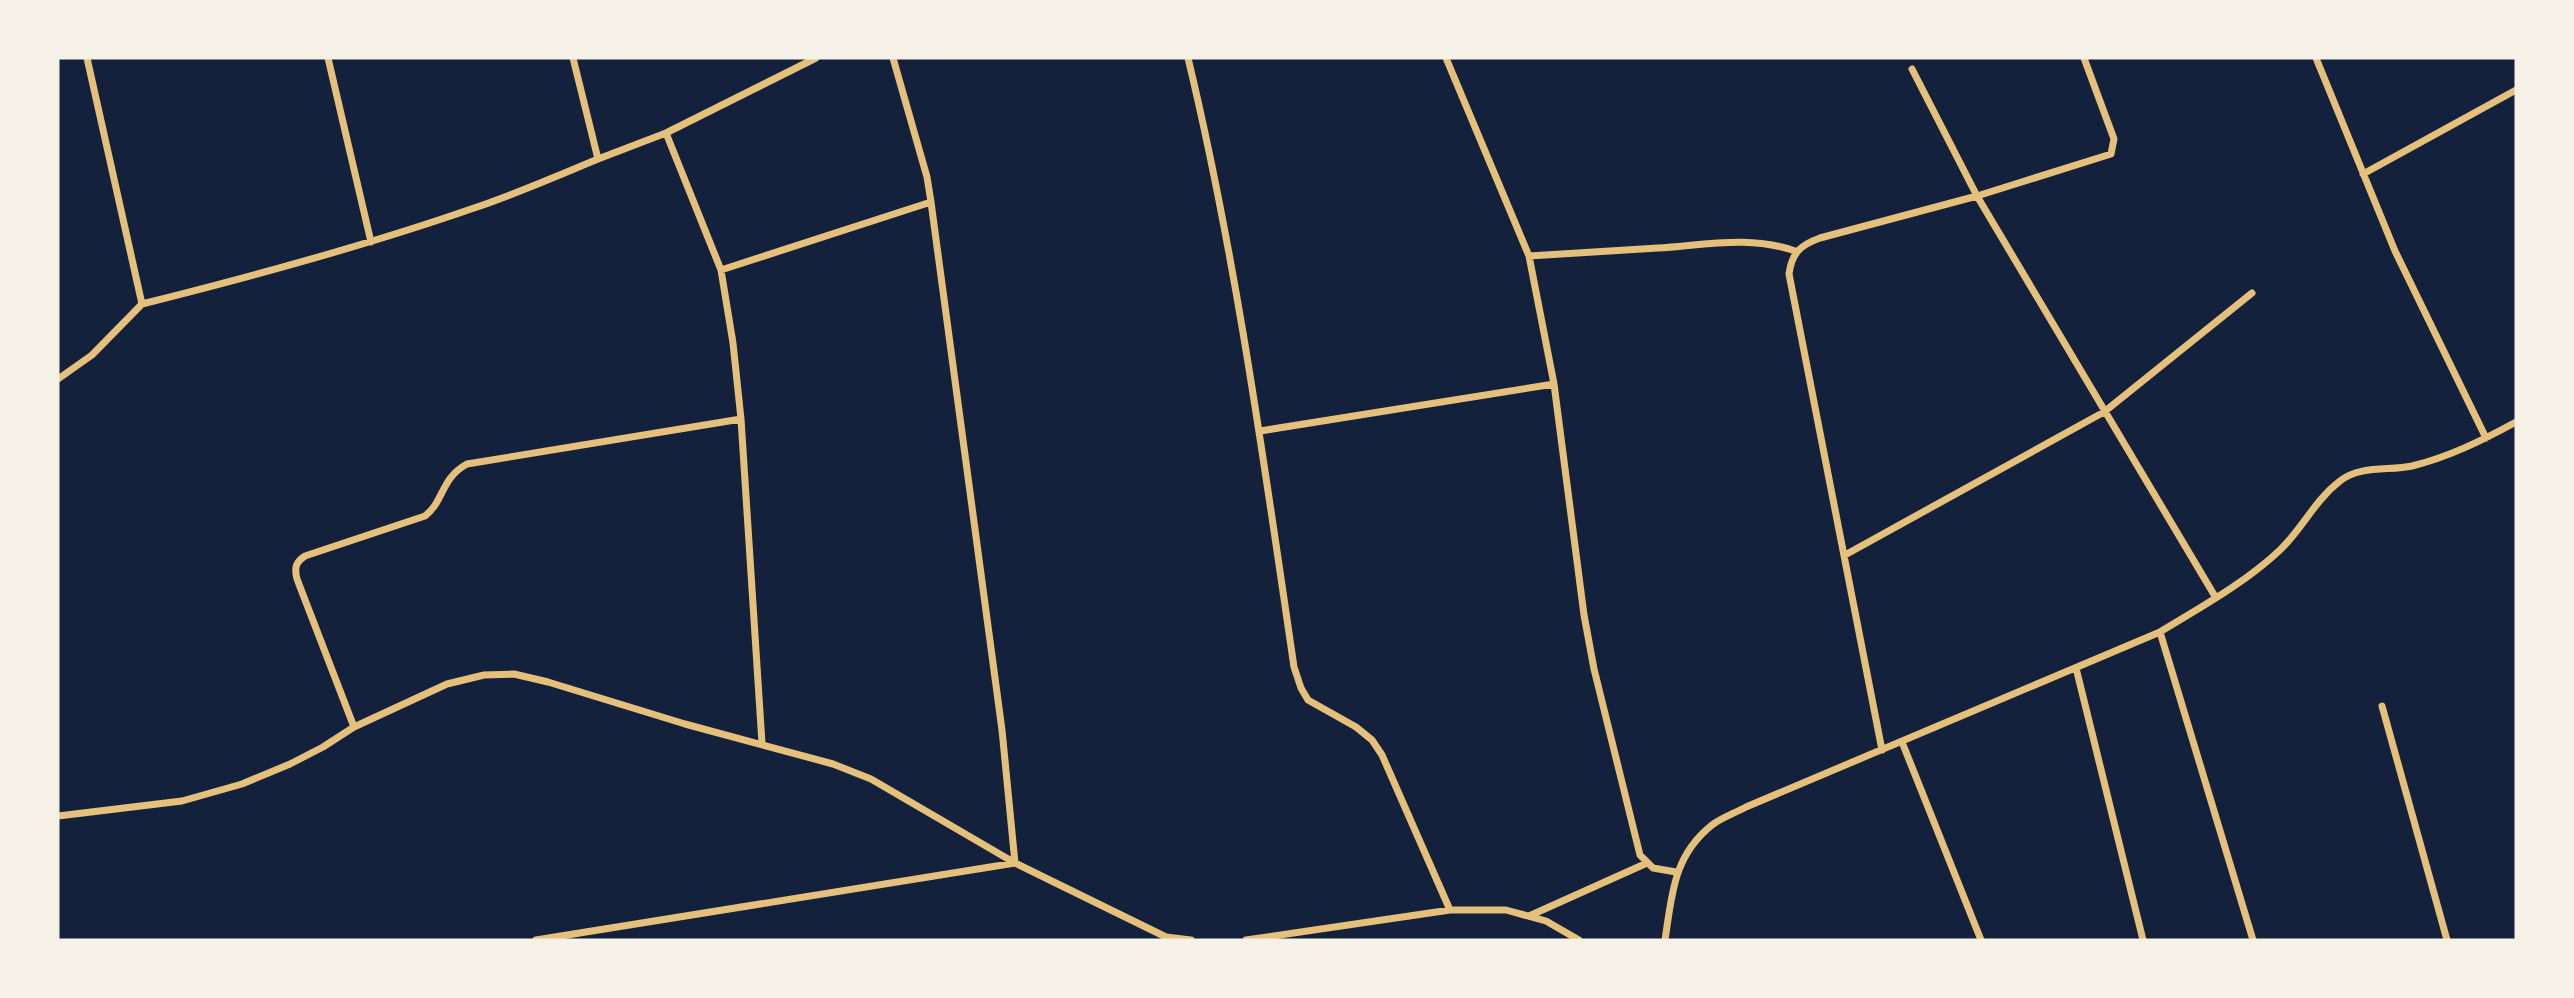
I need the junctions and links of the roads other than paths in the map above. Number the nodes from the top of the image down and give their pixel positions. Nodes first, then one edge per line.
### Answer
1 (87, 58) edge
2 (328, 58) edge
3 (573, 58) edge
4 (817, 58) edge
5 (893, 58) edge
6 (1188, 58) edge
7 (1446, 58) edge
8 (2084, 58) edge
9 (2316, 58) edge
10 (1912, 69) dead end
11 (2516, 90) edge
12 (666, 133) junction
13 (598, 159) junction
14 (2363, 174) junction
15 (1977, 196) junction
16 (931, 202) junction
17 (371, 242) junction
18 (1796, 251) junction
19 (1529, 256) junction
20 (721, 270) junction
21 (2252, 293) dead end
22 (142, 304) junction
23 (58, 379) edge
24 (1554, 384) junction
25 (2104, 412) junction
26 (741, 419) junction
27 (2516, 422) edge
28 (1260, 431) junction
29 (2486, 438) junction
30 (1844, 555) junction
31 (2216, 598) junction
32 (2160, 632) junction
33 (2076, 668) junction
34 (2382, 706) dead end
35 (354, 727) junction
36 (1902, 742) junction
37 (762, 743) junction
38 (1882, 750) junction
39 (58, 816) edge
40 (1015, 863) junction
41 (1647, 863) junction
42 (1676, 872) junction
43 (1450, 910) junction
44 (1529, 917) junction
45 (1165, 938) edge
46 (536, 940) edge
47 (1191, 940) edge
48 (1246, 940) edge
49 (1579, 940) edge
50 (1665, 940) edge
51 (1981, 940) edge
52 (2143, 940) edge
53 (2253, 940) edge
54 (2447, 940) edge

1 - 22 street
2 - 17 street
3 - 13 street
4 - 12 street
5 - 16 street
6 - 28 street
7 - 19 street
8 - 15 street
9 - 14 street
10 - 15 street
11 - 14 street
12 - 13 street
12 - 20 street
13 - 17 street
14 - 29 street
15 - 18 street
15 - 25 street
16 - 20 street
16 - 40 street
17 - 22 street
18 - 19 street
18 - 30 street
19 - 24 street
20 - 26 street
21 - 25 street
22 - 23 street
24 - 28 street
24 - 41 street
25 - 30 street
25 - 31 street
26 - 35 street
26 - 37 street
27 - 29 street
28 - 43 street
29 - 31 street
30 - 38 street
31 - 32 street
32 - 33 street
32 - 53 street
33 - 36 street
33 - 52 street
34 - 54 street
35 - 37 street
35 - 39 street
36 - 38 street
36 - 51 street
37 - 40 street
38 - 42 street
40 - 45 street
40 - 46 street
41 - 42 street
41 - 44 street
42 - 50 street
43 - 44 street
43 - 48 street
44 - 49 street
45 - 47 street

